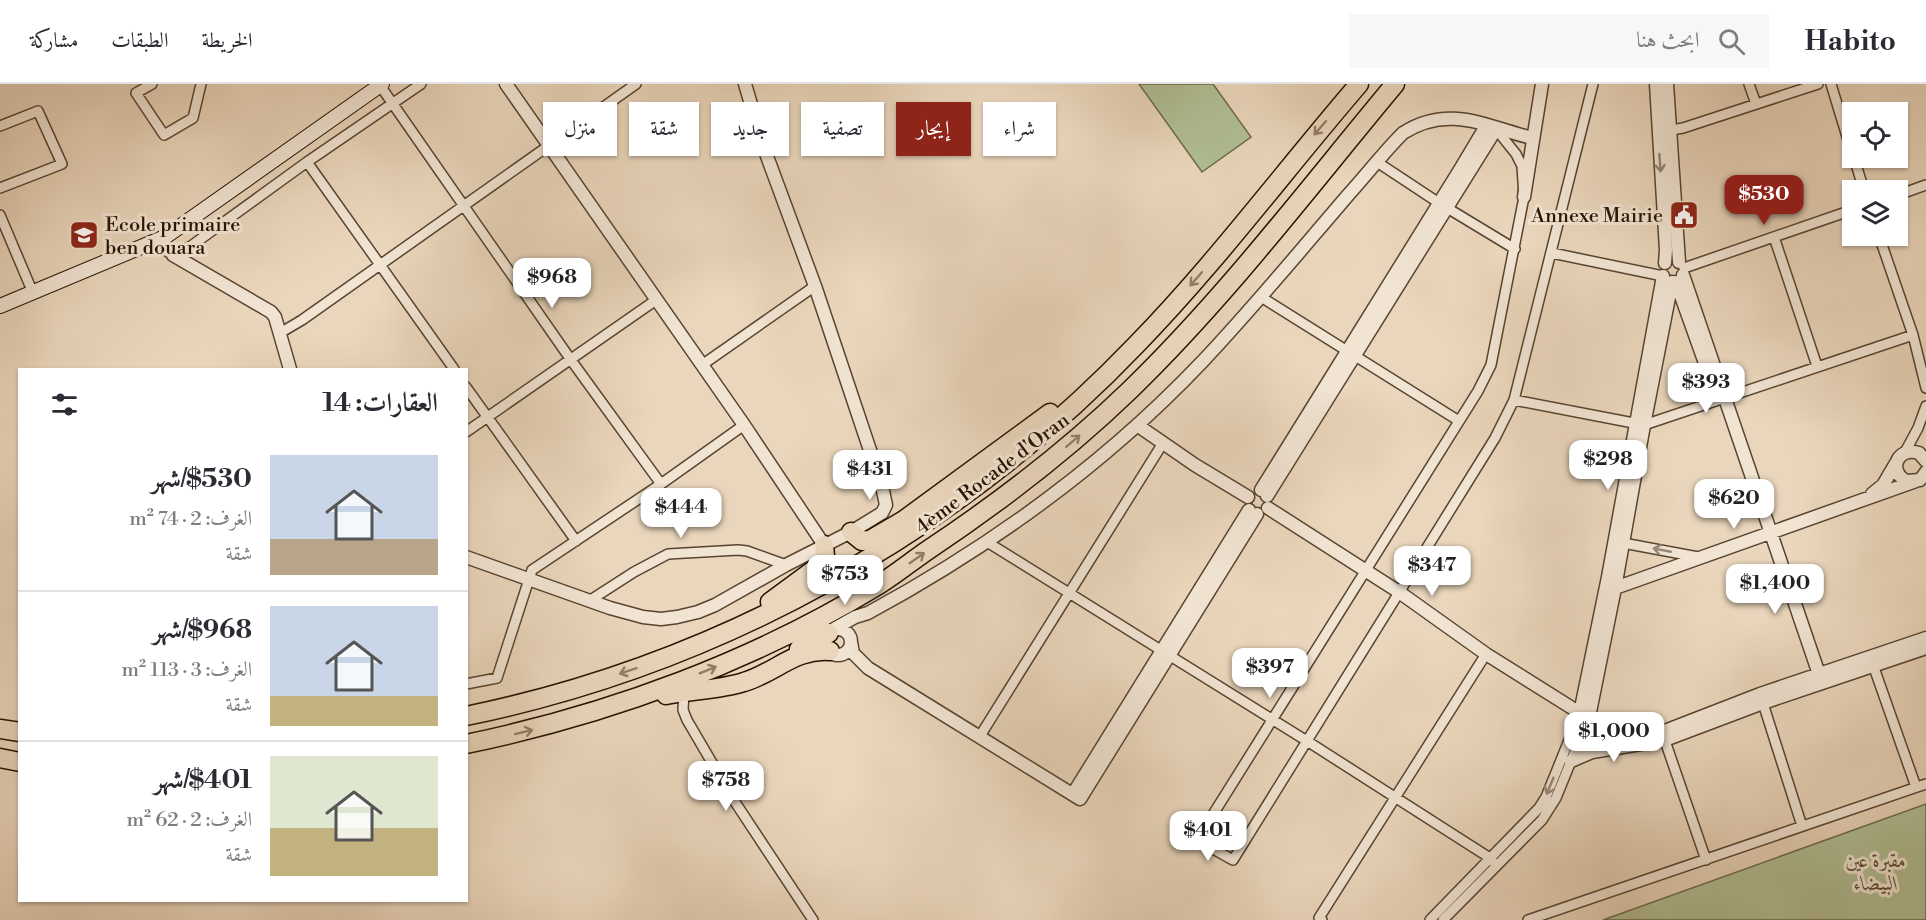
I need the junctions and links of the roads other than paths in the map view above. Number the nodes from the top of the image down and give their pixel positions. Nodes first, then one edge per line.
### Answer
1 (152, 84) edge
2 (201, 84) edge
3 (380, 84) edge
4 (421, 84) edge
5 (506, 84) edge
6 (636, 84) edge
7 (745, 84) edge
8 (1359, 84) edge
9 (1395, 84) edge
10 (1542, 84) edge
11 (1593, 84) edge
12 (1656, 84) edge
13 (1667, 84) edge
14 (1749, 84) edge
15 (1818, 84) edge
16 (1831, 84) edge
17 (611, 102) edge
18 (393, 104) junction
19 (1756, 104) junction
20 (1842, 120) edge
21 (0, 126) edge
22 (1491, 127) junction
23 (1665, 131) junction
24 (543, 138) edge
25 (1532, 138) junction
26 (543, 151) edge
27 (555, 156) edge
28 (307, 162) junction
29 (1377, 162) junction
30 (1926, 185) edge
31 (0, 189) edge
32 (1908, 191) edge
33 (1524, 197) junction
34 (464, 205) junction
35 (1443, 205) junction
36 (1842, 213) edge
37 (0, 215) edge
38 (4, 233) edge
39 (1774, 237) junction
40 (153, 243) junction
41 (1882, 246) edge
42 (1515, 249) junction
43 (1552, 252) junction
44 (173, 255) junction
45 (380, 265) junction
46 (1676, 274) junction
47 (814, 286) junction
48 (33, 293) junction
49 (1262, 297) junction
50 (656, 300) junction
51 (0, 306) edge
52 (280, 333) junction
53 (1913, 335) junction
54 (1351, 354) junction
55 (571, 360) junction
56 (702, 365) junction
57 (1817, 366) junction
58 (290, 368) edge
59 (452, 368) edge
60 (1109, 373) junction
61 (1926, 388) edge
62 (468, 390) edge
63 (1721, 398) junction
64 (1514, 400) junction
65 (1926, 406) edge
66 (1926, 411) edge
67 (488, 417) junction
68 (1459, 421) junction
69 (1640, 424) junction
70 (744, 425) junction
71 (1137, 425) junction
72 (468, 431) edge
73 (1163, 443) junction
74 (1915, 454) edge
75 (1923, 480) edge
76 (661, 484) junction
77 (1864, 500) junction
78 (1260, 504) junction
79 (851, 532) junction
80 (1768, 534) junction
81 (576, 541) junction
82 (987, 542) junction
83 (1623, 543) junction
84 (824, 544) junction
85 (468, 558) edge
86 (1701, 558) junction
87 (786, 565) junction
88 (1365, 571) junction
89 (528, 579) junction
90 (1611, 587) junction
91 (1068, 592) junction
92 (1399, 592) junction
93 (589, 601) junction
94 (868, 613) junction
95 (731, 630) junction
96 (791, 632) junction
97 (1926, 638) edge
98 (851, 639) junction
99 (832, 642) junction
100 (1926, 648) edge
101 (1165, 653) junction
102 (1486, 654) junction
103 (1872, 661) junction
104 (868, 668) junction
105 (1817, 679) junction
106 (468, 684) edge
107 (684, 692) junction
108 (1761, 698) junction
109 (622, 702) junction
110 (1584, 715) junction
111 (468, 716) edge
112 (1273, 720) junction
113 (0, 729) edge
114 (18, 732) edge
115 (980, 735) junction
116 (1663, 736) junction
117 (1307, 741) junction
118 (1649, 741) junction
119 (468, 744) edge
120 (0, 758) edge
121 (1571, 761) junction
122 (18, 762) edge
123 (1921, 785) edge
124 (1396, 797) junction
125 (1802, 826) junction
126 (1706, 860) junction
127 (1493, 861) junction
128 (813, 920) edge
129 (1322, 920) edge
130 (1430, 920) edge
131 (1443, 920) edge
132 (1528, 920) edge

1 - 2 street
3 - 18 street
3 - 40 main road
4 - 18 street
5 - 24 street
6 - 17 street
7 - 47 street
8 -> 60 highway, 4ème Rocade d'Oran
96 -> 9 highway, 4ème Rocade d'Oran
10 - 25 street
11 - 43 street
12 - 23 street
13 - 23 street
14 - 19 street
15 - 19 street
16 - 20 street
18 - 28 street
18 - 34 street
19 - 23 street
21 - 31 street
22 - 25 street
22 - 29 street
22 - 33 street
22 - 35 street
23 - 46 street
23 -> 46 street
25 - 33 street
26 - 34 street
27 - 50 street
28 - 44 street
28 - 45 street
29 - 35 street
29 - 49 street
30 - 32 street
33 - 42 street
34 - 45 street
34 - 55 street
35 - 42 street
35 - 54 street
36 - 39 street
37 - 38 street
38 - 48 street
39 - 46 street
39 - 57 street
40 - 44 street
40 - 48 main road
41 - 53 street
42 - 68 street
43 - 46 street
43 - 64 street
44 - 52 street
45 - 52 street
45 - 59 street
46 - 63 street
46 - 69 street
47 - 56 street
47 - 79 street
48 - 51 main road
49 - 54 street
49 - 71 street
50 - 55 street
50 - 56 street
52 - 58 street
53 - 57 street
53 - 61 street
54 - 68 street
54 - 78 street
55 - 67 street
55 - 76 street
56 - 70 street
57 - 63 street
60 - 79 highway
60 - 95 highway, 4ème Rocade d'Oran
62 - 67 street
63 - 69 street
63 - 80 street
64 - 69 street
64 - 92 street
65 - 74 street
66 - 74 street
67 - 72 street
67 - 81 street
68 - 88 street
69 - 83 street
69 - 90 street
70 - 76 street
70 - 84 street
71 - 73 street
71 - 82 street
73 - 78 street
73 - 91 street
74 - 75 street
74 - 77 street
75 - 77 street
76 - 81 street
77 - 80 street
78 - 88 street
78 - 101 street
79 - 84 street
80 - 86 street
80 - 105 street
81 - 89 street
82 - 91 street
82 - 94 street
86 -> 83 street
83 - 90 street
84 - 87 street
84 - 95 highway
85 - 89 street
86 - 90 street
87 - 93 street
87 - 93 street
88 - 92 street
88 - 112 street
89 - 93 street
89 - 106 street
90 - 110 street
91 - 101 street
91 - 115 street
92 - 102 street
92 - 117 street
94 - 98 street
94 - 99 street
95 -> 111 highway, 4ème Rocade d'Oran
96 - 99 highway
109 -> 96 highway, 4ème Rocade d'Oran
97 - 103 street
98 - 99 street
98 - 99 street
98 - 104 street
99 - 104 street
99 - 107 highway
100 - 103 street
101 - 112 street
101 - 115 street
102 - 110 street
102 - 124 street
103 - 105 street
103 - 123 street
104 - 115 street
105 - 108 street
107 - 109 highway
107 - 128 street
108 - 116 street
108 - 125 street
119 -> 109 highway, 4ème Rocade d'Oran
110 - 118 street
110 - 121 street
110 -> 127 street
112 - 117 street
112 - 117 street
113 - 114 highway
116 - 118 street
116 - 126 street
117 - 124 street
118 - 121 street
120 - 122 highway
121 - 127 street
123 - 125 street
124 - 127 street
124 - 129 street
125 - 126 street
126 - 132 street
127 - 130 street
127 - 131 street

